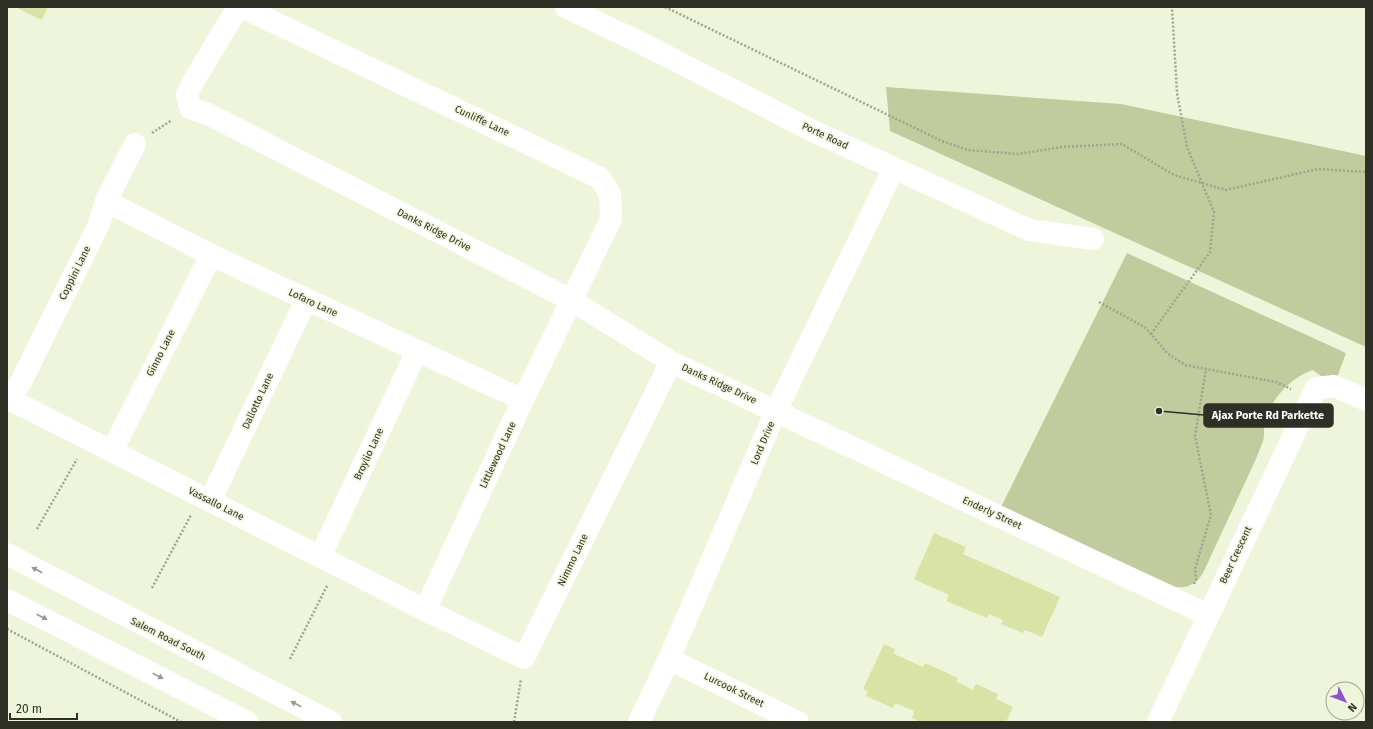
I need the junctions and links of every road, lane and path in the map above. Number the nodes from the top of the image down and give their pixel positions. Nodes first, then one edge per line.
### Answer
1 (238, 7) edge
2 (242, 7) edge
3 (566, 7) edge
4 (665, 7) edge
5 (1172, 7) edge
6 (190, 108) junction
7 (135, 144) joint
8 (894, 168) junction
9 (1366, 172) edge
10 (1202, 183) junction
11 (106, 201) junction
12 (1093, 239) dead end
13 (211, 255) junction
14 (306, 300) junction
15 (571, 300) junction
16 (1099, 302) dead end
17 (1151, 334) junction
18 (417, 352) junction
19 (671, 362) junction
20 (1206, 369) junction
21 (1293, 390) dead end
22 (8, 398) edge
23 (523, 400) junction
24 (1366, 400) edge
25 (776, 411) junction
26 (88, 439) junction
27 (112, 451) junction
28 (205, 499) junction
29 (37, 529) dead end
30 (7, 554) edge
31 (329, 561) junction
32 (152, 588) dead end
33 (7, 600) edge
34 (1184, 604) junction
35 (425, 610) junction
36 (1208, 615) junction
37 (7, 629) edge
38 (524, 658) junction
39 (290, 659) dead end
40 (669, 659) junction
41 (180, 722) edge
42 (247, 722) edge
43 (330, 722) edge
44 (514, 722) edge
45 (639, 722) edge
46 (798, 722) edge
47 (1158, 722) edge

1 - 6 street
2 - 15 street, Cunliffe Lane
3 - 8 street, Porte Road
4 - 10 path
5 - 10 path
6 - 7 path
6 - 15 street, Danks Ridge Drive
7 - 11 street, Coppini Lane
8 - 12 street, Porte Road
8 - 25 street, Lord Drive
9 - 10 path
10 - 17 path
11 - 13 street, Lofaro Lane
11 - 22 street, Coppini Lane
13 - 14 street, Lofaro Lane
13 - 27 street, Ginno Lane
14 - 18 street, Lofaro Lane
14 - 28 street, Dallotto Lane
15 - 19 street, Danks Ridge Drive
15 - 23 street, Littlewood Lane
16 - 17 path
17 - 20 path
18 - 23 street, Lofaro Lane
18 - 31 street, Broylio Lane
19 - 25 street, Danks Ridge Drive
19 - 38 street, Nimmo Lane
20 - 21 path
20 - 34 path
22 - 26 street, Vassallo Lane
23 - 35 street, Littlewood Lane
24 - 36 street, Beer Crescent
25 - 34 street, Enderly Street
25 - 40 street, Lord Drive
26 - 27 street, Vassallo Lane
26 - 29 path
27 - 28 street, Vassallo Lane
28 - 31 street, Vassallo Lane
28 - 32 path
43 -> 30 street, Salem Road South
31 - 35 street, Vassallo Lane
31 - 39 path
33 -> 42 street
34 - 36 street, Enderly Street
35 - 38 street
36 - 47 street, Beer Crescent
37 - 41 path
38 - 44 path
40 - 45 street, Lord Drive
40 - 46 street, Lurcook Street

